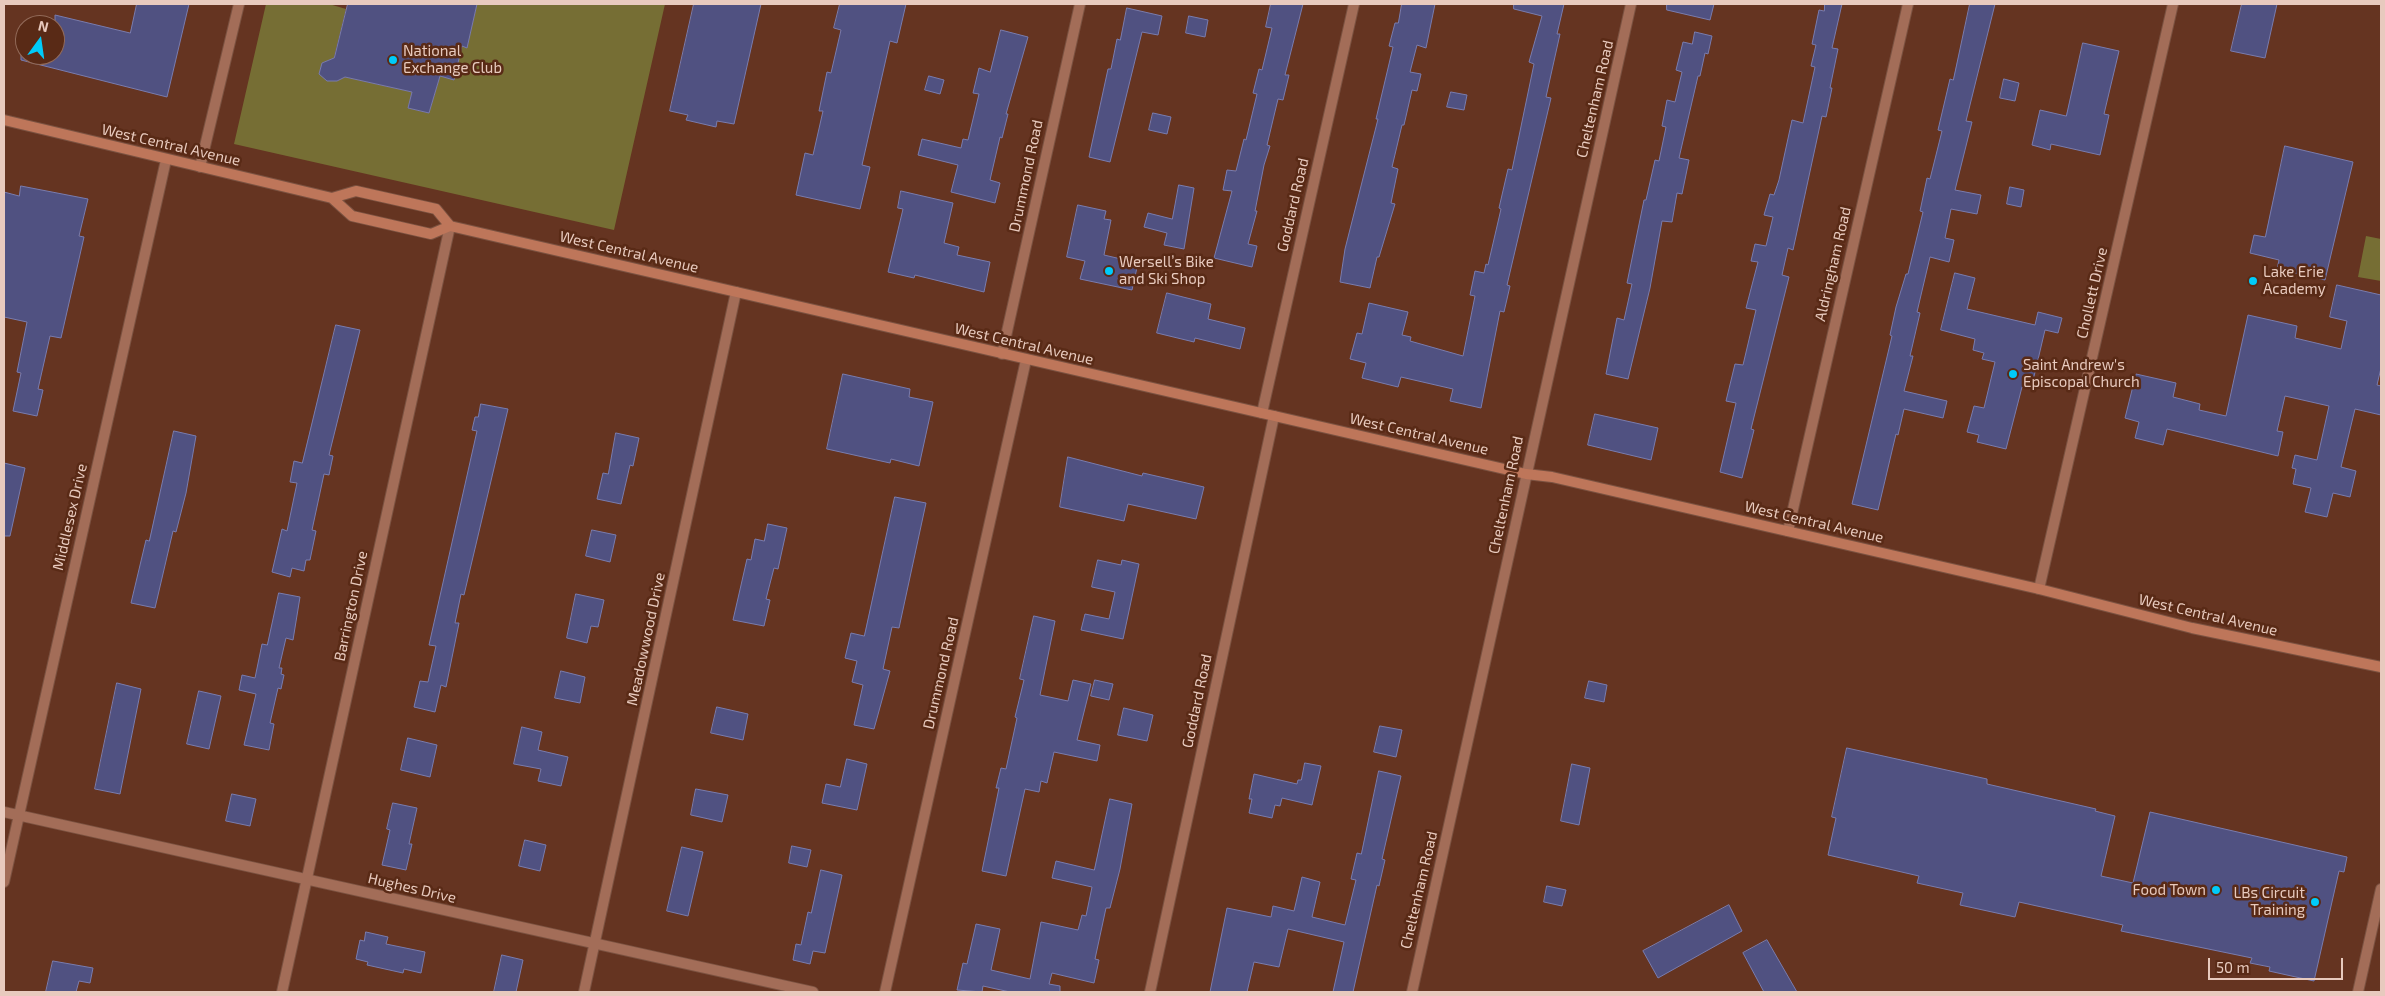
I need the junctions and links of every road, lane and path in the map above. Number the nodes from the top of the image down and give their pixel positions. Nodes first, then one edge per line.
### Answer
1 (239, 4) edge
2 (1080, 4) edge
3 (1354, 4) edge
4 (1631, 4) edge
5 (1908, 4) edge
6 (2173, 4) edge
7 (4, 120) edge
8 (166, 160) junction
9 (200, 167) junction
10 (332, 198) junction
11 (450, 226) junction
12 (736, 292) junction
13 (1002, 354) junction
14 (1026, 360) junction
15 (1262, 413) junction
16 (1274, 416) junction
17 (1526, 474) junction
18 (1788, 531) junction
19 (2039, 589) junction
20 (2381, 667) edge
21 (4, 812) edge
22 (18, 816) junction
23 (307, 880) junction
24 (4, 882) edge
25 (2381, 889) edge
26 (595, 944) junction
27 (282, 992) edge
28 (584, 992) edge
29 (813, 992) edge
30 (885, 992) edge
31 (1150, 992) edge
32 (1412, 992) edge
33 (2358, 992) edge

1 - 9 street
2 - 13 street, Drummond Road
3 - 15 street, Goddard Road
4 - 17 street, Cheltenham Road
5 - 18 street, Aldringham Road
6 - 19 street, Chollett Drive
7 - 8 main road, West Central Avenue
8 - 9 main road, West Central Avenue
8 - 22 street, Middlesex Drive
9 - 10 main road, West Central Avenue
10 - 11 main road, West Central Avenue
10 - 11 main road, West Central Avenue
11 - 12 main road, West Central Avenue
11 - 23 street, Barrington Drive
12 - 13 main road, West Central Avenue
12 - 26 street, Meadowwood Drive
13 - 14 main road, West Central Avenue
14 - 15 main road, West Central Avenue
14 - 30 street, Drummond Road
15 - 16 main road, West Central Avenue
16 - 17 main road, West Central Avenue
16 - 31 street, Goddard Road
17 - 18 main road, West Central Avenue
17 - 32 street, Cheltenham Road
18 - 19 main road, West Central Avenue
19 - 20 main road, West Central Avenue
21 - 22 street, Hughes Drive
22 - 23 street, Hughes Drive
22 - 24 street, Middlesex Drive
23 - 26 street, Hughes Drive
23 - 27 street, Barrington Drive
25 - 33 street
26 - 28 street, Meadowwood Drive
26 - 29 street, Hughes Drive

